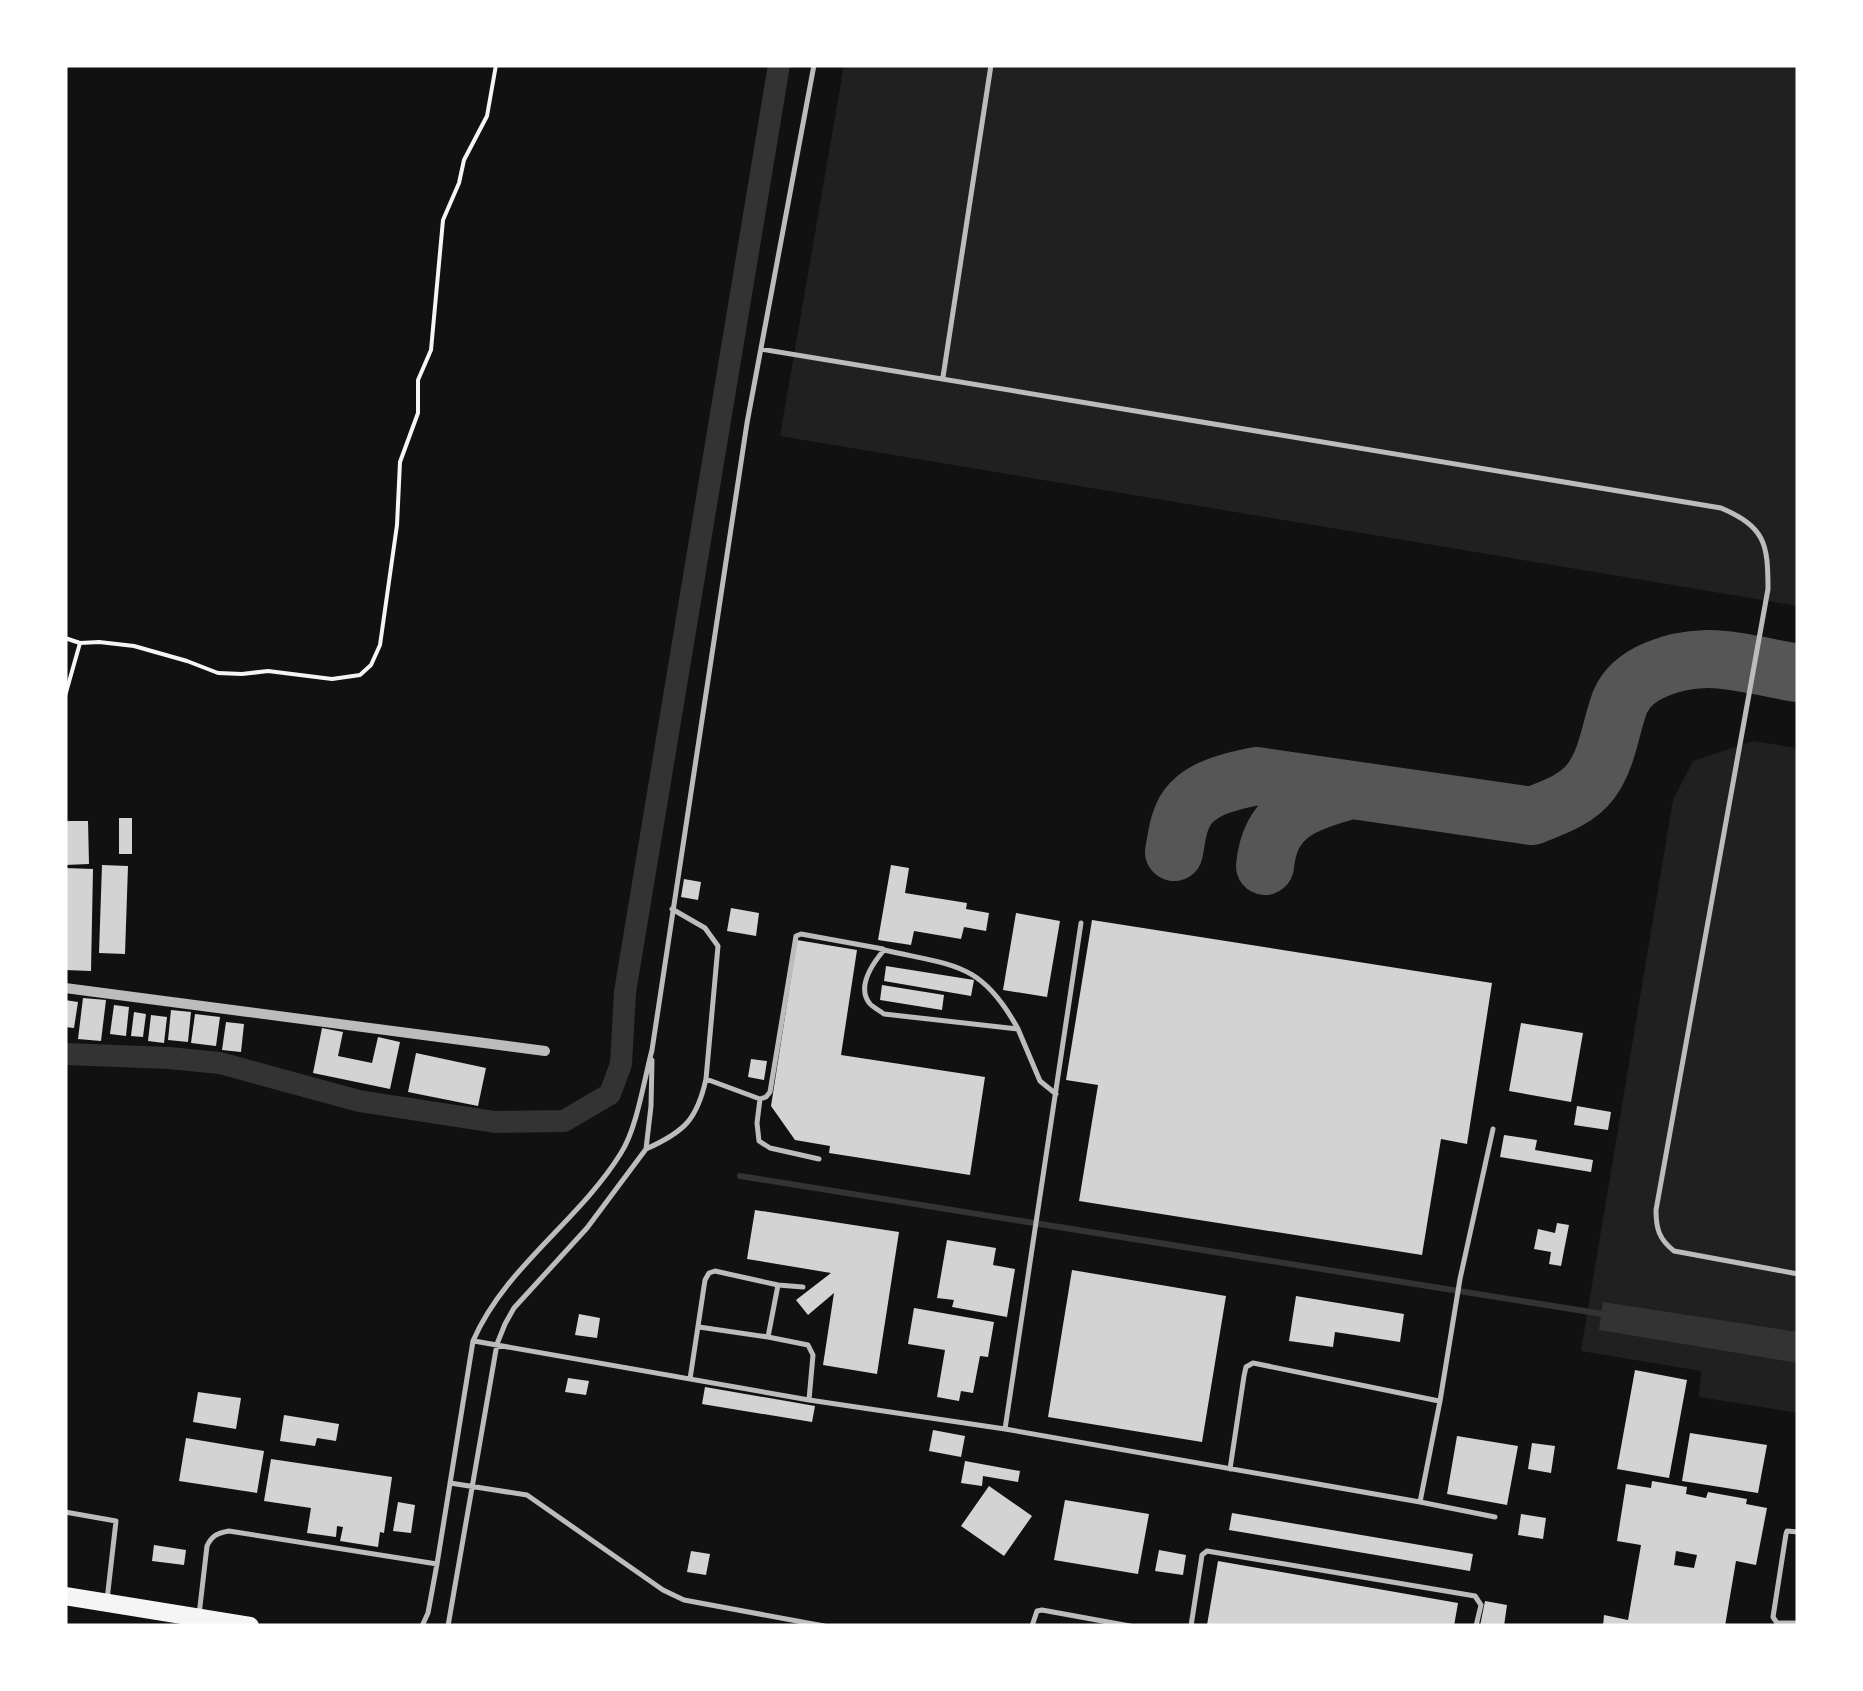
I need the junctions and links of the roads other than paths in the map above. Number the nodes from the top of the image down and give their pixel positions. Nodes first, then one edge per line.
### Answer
1 (814, 65) edge
2 (991, 65) edge
3 (761, 348) junction
4 (943, 378) junction
5 (672, 909) junction
6 (1081, 924) dead end
7 (884, 950) junction
8 (65, 988) edge
9 (1018, 1030) junction
10 (652, 1050) junction
11 (545, 1051) dead end
12 (706, 1079) junction
13 (1056, 1094) junction
14 (760, 1099) junction
15 (1493, 1129) dead end
16 (646, 1149) junction
17 (819, 1158) dead end
18 (1798, 1274) edge
19 (778, 1286) junction
20 (804, 1287) dead end
21 (699, 1327) junction
22 (768, 1337) junction
23 (473, 1341) junction
24 (497, 1344) junction
25 (690, 1379) junction
26 (809, 1400) junction
27 (1440, 1401) junction
28 (1005, 1430) junction
29 (1230, 1470) junction
30 (450, 1483) junction
31 (472, 1486) junction
32 (1420, 1502) junction
33 (65, 1512) edge
34 (1496, 1517) dead end
35 (1798, 1532) edge
36 (437, 1564) junction
37 (65, 1596) edge
38 (106, 1602) junction
39 (198, 1618) junction
40 (1798, 1624) edge
41 (250, 1626) edge
42 (422, 1626) edge
43 (448, 1626) edge
44 (824, 1626) edge
45 (1032, 1626) edge
46 (1130, 1626) edge
47 (1191, 1626) edge
48 (1476, 1626) edge

1 - 3 lane
2 - 4 lane
3 - 4 lane
3 - 5 lane
4 - 18 lane
5 - 10 lane
5 - 12 lane
6 - 13 lane
7 - 9 lane
7 - 9 lane
7 - 14 lane
8 - 11 street
9 - 13 lane
10 - 16 lane
10 - 23 lane
12 - 14 lane
12 - 16 lane
13 - 28 lane
14 - 17 lane
15 - 27 lane
16 - 24 lane
19 - 20 lane
19 - 21 lane
19 - 22 lane
21 - 22 lane
21 - 25 lane
22 - 26 lane
23 - 24 lane
23 - 30 lane
24 - 25 lane
24 - 31 lane
25 - 26 lane
26 - 28 lane
27 - 29 lane
27 - 32 lane
28 - 29 lane
29 - 32 lane
30 - 31 lane
30 - 36 lane
31 - 43 lane
31 - 44 lane
32 - 34 lane
33 - 38 lane
35 - 40 lane
36 - 39 lane
36 - 42 lane
37 - 38 highway
38 - 39 highway
39 - 41 highway
45 - 46 lane
47 - 48 lane

